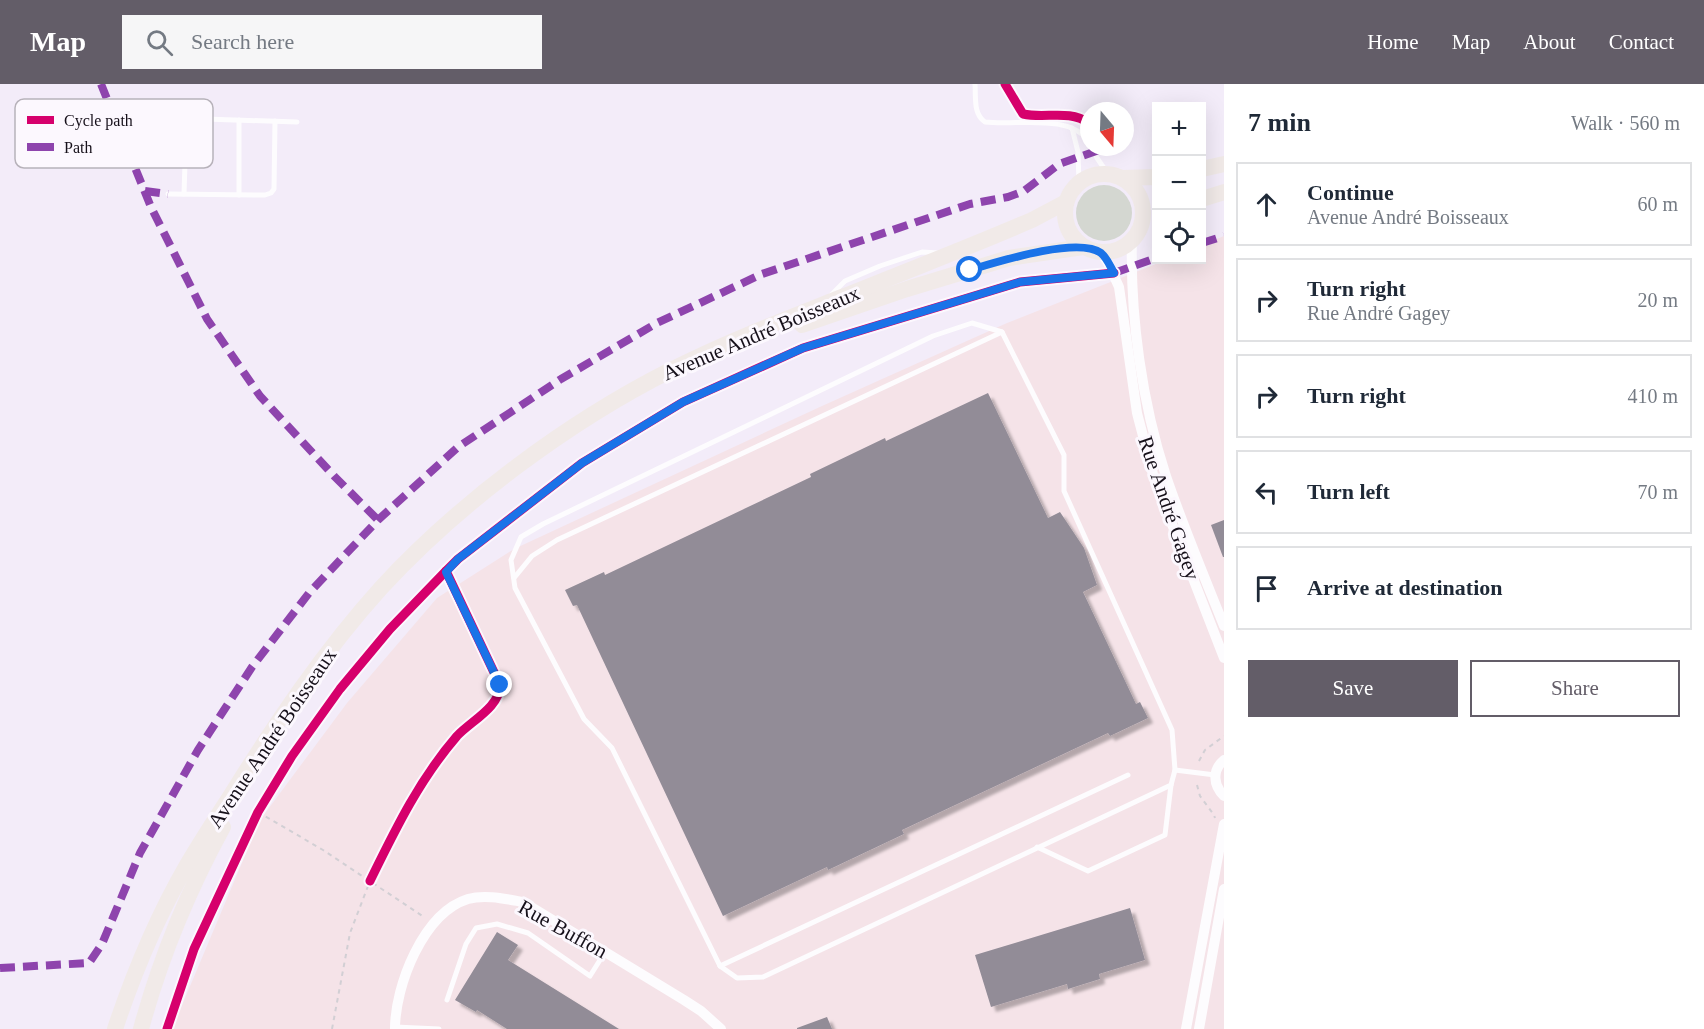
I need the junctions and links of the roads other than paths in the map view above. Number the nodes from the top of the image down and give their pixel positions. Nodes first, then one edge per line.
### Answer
1 (975, 84) edge
2 (213, 119) edge
3 (239, 120) junction
4 (275, 121) junction
5 (297, 122) dead end
6 (1072, 128) junction
7 (1080, 132) edge
8 (1096, 156) edge
9 (1224, 164) edge
10 (185, 168) edge
11 (1206, 168) edge
12 (1115, 176) junction
13 (1152, 177) edge
14 (1079, 183) junction
15 (1224, 192) edge
16 (168, 194) dead end
17 (184, 194) junction
18 (239, 195) junction
19 (1206, 198) edge
20 (1066, 202) junction
21 (1149, 221) edge
22 (1132, 240) junction
23 (1083, 247) junction
24 (1100, 252) junction
25 (1002, 332) junction
26 (514, 578) junction
27 (1224, 626) edge
28 (1224, 658) edge
29 (1224, 760) edge
30 (1175, 770) junction
31 (1128, 775) dead end
32 (1215, 775) junction
33 (1171, 784) junction
34 (1224, 796) edge
35 (1222, 822) edge
36 (1037, 848) junction
37 (1224, 889) edge
38 (605, 952) junction
39 (720, 966) junction
40 (447, 1000) dead end
41 (395, 1028) edge
42 (115, 1029) edge
43 (141, 1029) edge
44 (439, 1029) edge
45 (721, 1029) edge
46 (1186, 1029) edge
47 (1198, 1029) edge

1 - 6 lane
2 - 3 lane
3 - 4 lane
3 - 18 lane
4 - 5 lane
4 - 18 lane
6 - 7 lane
6 - 14 lane
8 - 12 lane
9 - 11 main road
10 - 17 lane
12 - 13 main road
12 - 14 main road
12 - 21 main road
14 - 20 main road
15 - 19 main road
16 - 17 lane
17 - 18 lane
20 - 23 main road
20 - 42 main road, Avenue André Boisseaux
21 - 22 main road
22 - 24 main road
22 - 27 street, Rue André Gagey
23 - 24 main road
23 - 43 main road, Avenue André Boisseaux
24 - 28 street, Rue André Gagey
25 - 26 lane
25 - 26 lane
25 - 30 lane
26 - 39 lane
29 - 32 street
30 - 32 lane
30 - 33 lane
31 - 39 lane
32 - 34 street
33 - 36 lane
33 - 36 lane
35 - 46 street
36 - 39 lane
37 - 47 street
38 - 40 lane
38 - 41 street, Rue Buffon
38 - 45 street, Rue Buffon
41 - 44 lane

